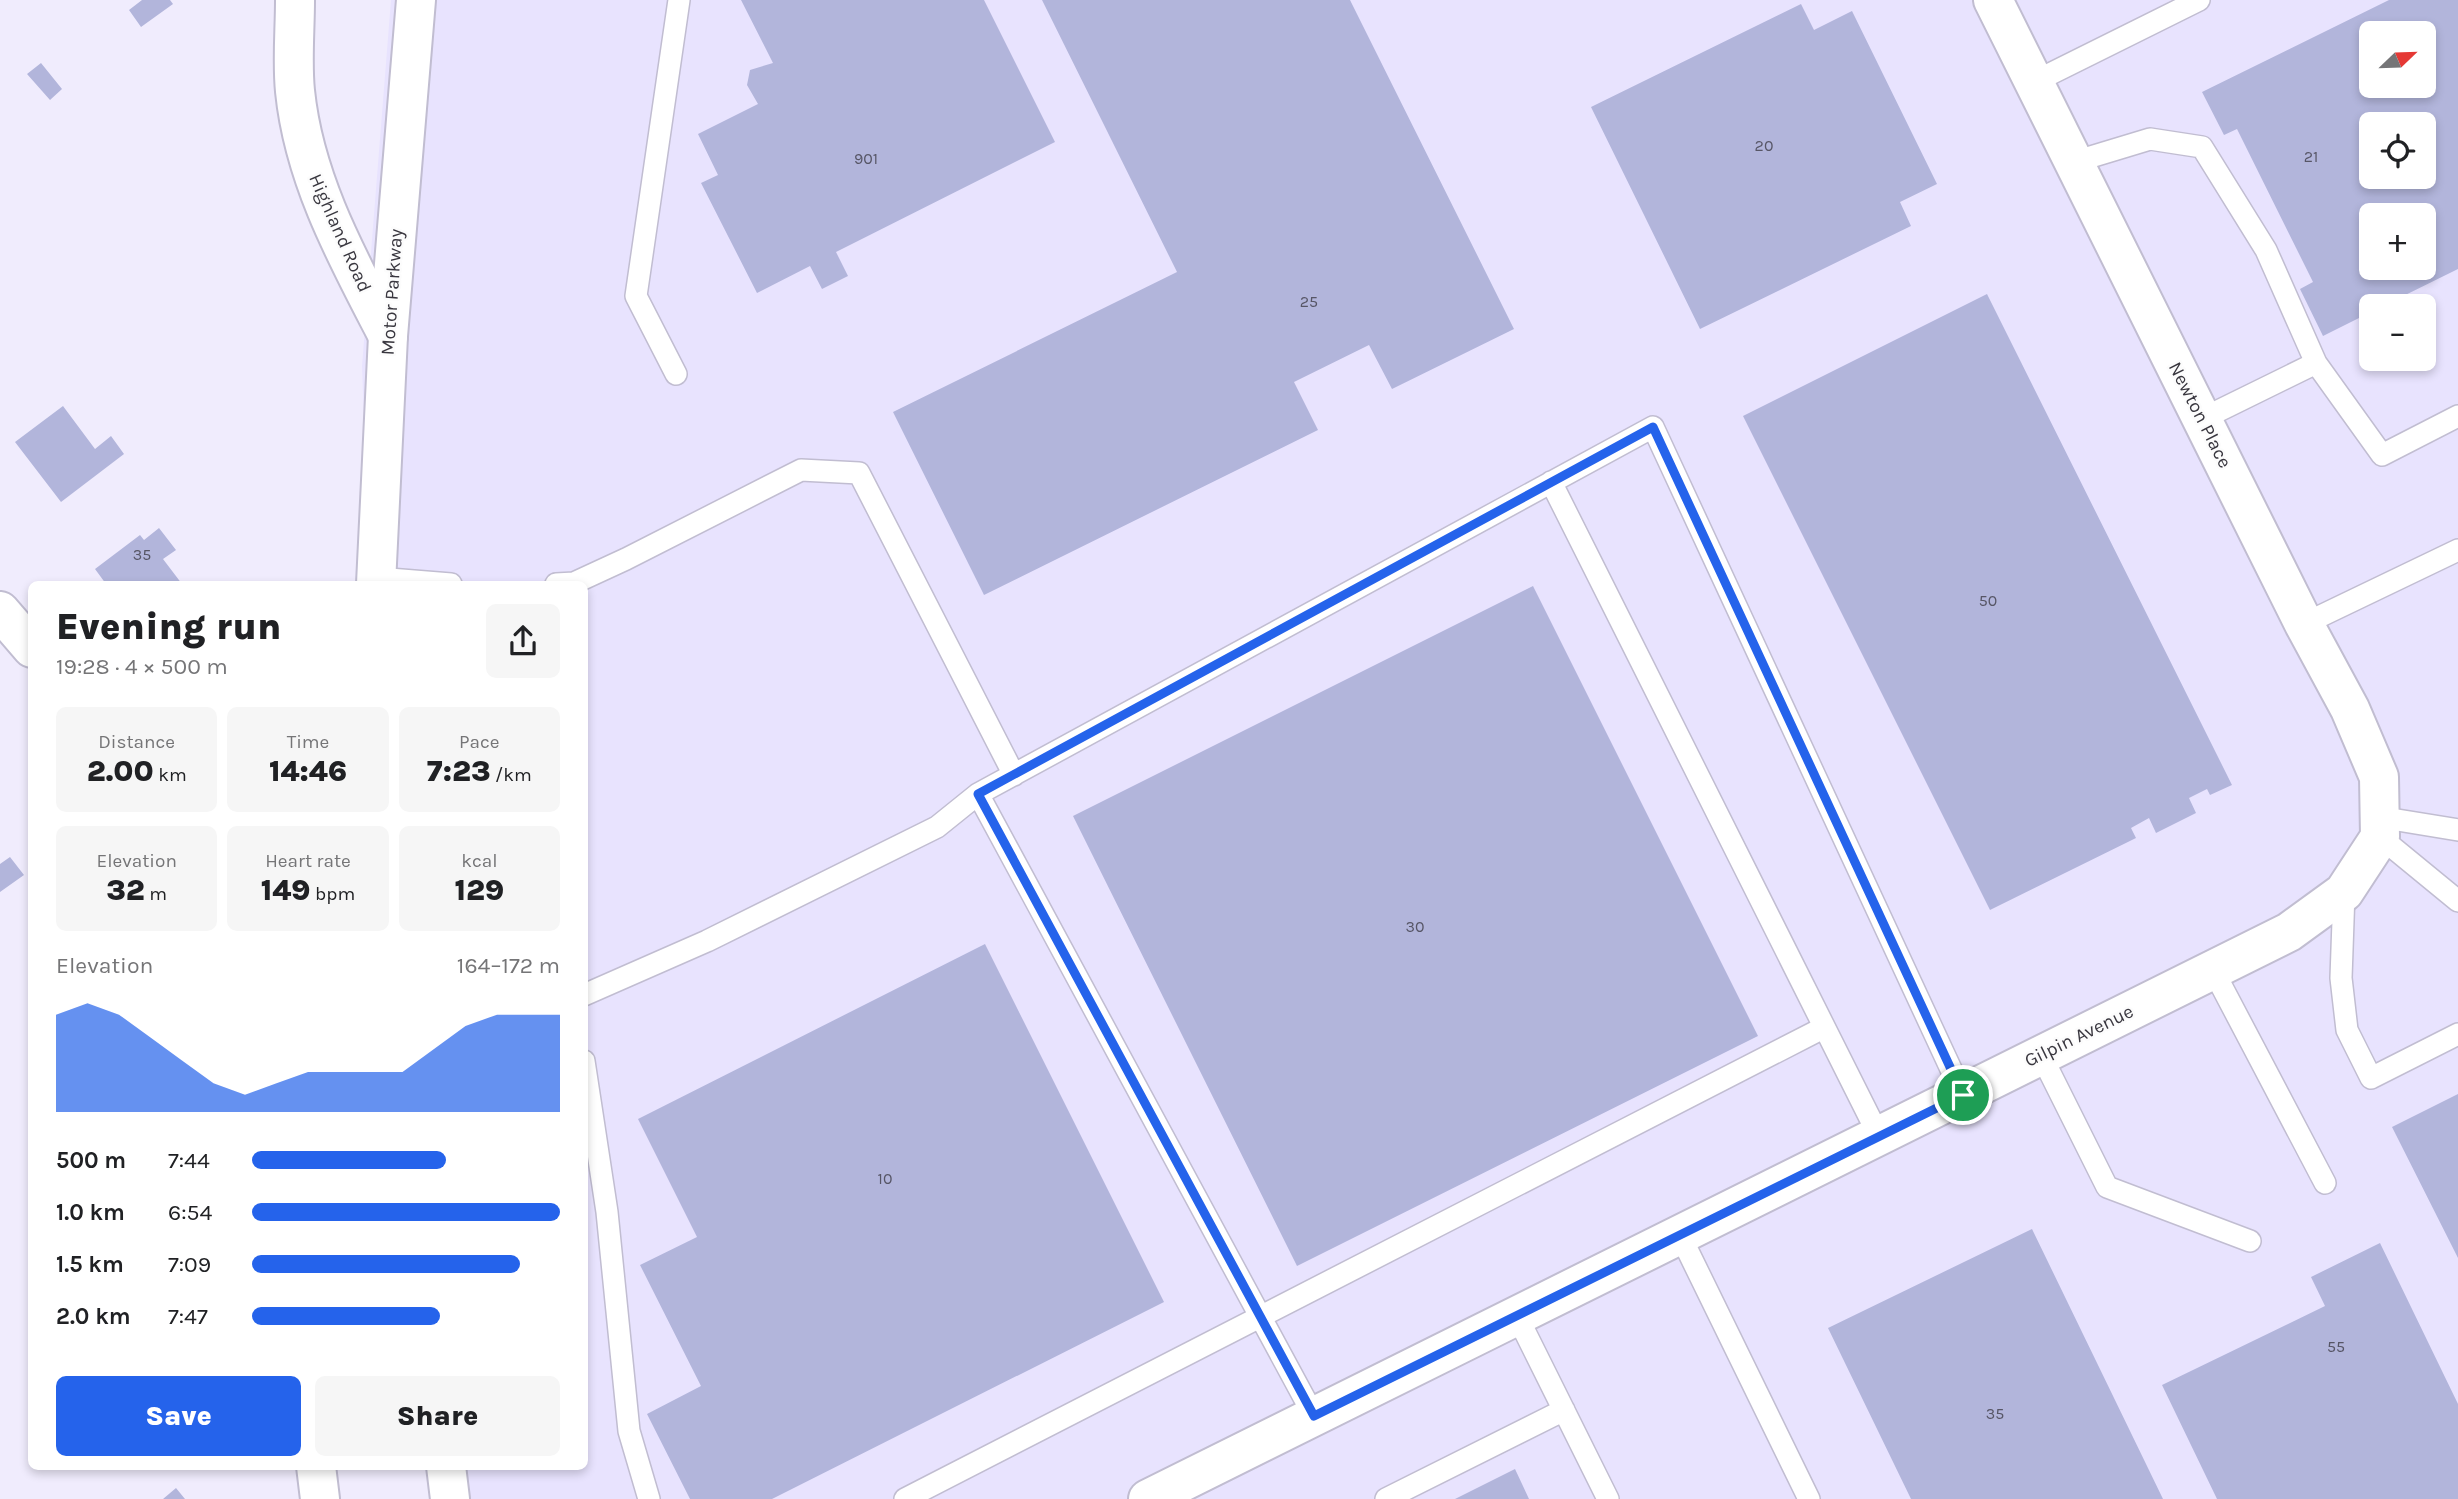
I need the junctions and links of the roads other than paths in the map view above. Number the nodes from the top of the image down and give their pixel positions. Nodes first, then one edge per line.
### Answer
1 (295, 0) edge
2 (416, 0) edge
3 (679, 0) edge
4 (1993, 0) edge
5 (2199, 0) edge
6 (2034, 82) junction
7 (2074, 162) junction
8 (388, 336) junction
9 (2316, 363) junction
10 (676, 374) dead end
11 (2458, 416) edge
12 (2202, 419) junction
13 (1551, 482) junction
14 (2458, 550) edge
15 (377, 581) edge
16 (578, 581) edge
17 (0, 611) edge
18 (2304, 624) junction
19 (28, 643) edge
20 (1014, 775) junction
21 (978, 794) junction
22 (2380, 827) junction
23 (2458, 830) edge
24 (2344, 892) junction
25 (2458, 901) edge
26 (2213, 970) junction
27 (588, 993) edge
28 (1823, 1028) junction
29 (2458, 1034) edge
30 (2041, 1055) junction
31 (588, 1086) edge
32 (1963, 1095) junction
33 (1879, 1136) junction
34 (2325, 1184) dead end
35 (1680, 1235) junction
36 (2250, 1241) dead end
37 (1261, 1314) junction
38 (1517, 1316) junction
39 (1563, 1410) junction
40 (1314, 1416) junction
41 (316, 1470) edge
42 (446, 1470) edge
43 (320, 1499) edge
44 (450, 1499) edge
45 (649, 1499) edge
46 (905, 1499) edge
47 (1148, 1499) edge
48 (1386, 1499) edge
49 (1608, 1499) edge
50 (1809, 1499) edge

1 - 8 street, Highland Road
2 - 8 street, Motor Parkway
3 - 10 lane
4 - 6 street, Newton Place
5 - 6 lane
6 - 7 street, Newton Place
7 - 9 lane
7 - 12 street, Newton Place
8 - 15 street, Motor Parkway
9 - 11 lane
9 - 12 lane
12 - 18 street, Newton Place
13 - 20 lane
13 - 28 lane
13 - 32 lane
14 - 18 lane
16 - 20 lane
17 - 19 street
18 - 22 street, Newton Place
20 - 21 lane
21 - 27 lane
21 - 37 lane
22 - 23 lane
22 - 24 street, Gilpin Avenue
22 - 25 lane
24 - 26 street, Gilpin Avenue
24 - 29 lane
26 - 30 street, Gilpin Avenue
26 - 34 lane
28 - 33 lane
28 - 37 lane
30 - 32 street, Gilpin Avenue
30 - 36 lane
31 - 45 lane
32 - 33 street, Gilpin Avenue
33 - 35 street, Gilpin Avenue
35 - 38 street, Gilpin Avenue
35 - 50 lane
37 - 40 lane
37 - 46 lane
38 - 39 lane
38 - 40 street, Gilpin Avenue
39 - 48 lane
39 - 49 lane
40 - 47 street, Gilpin Avenue
41 - 43 street
42 - 44 street

